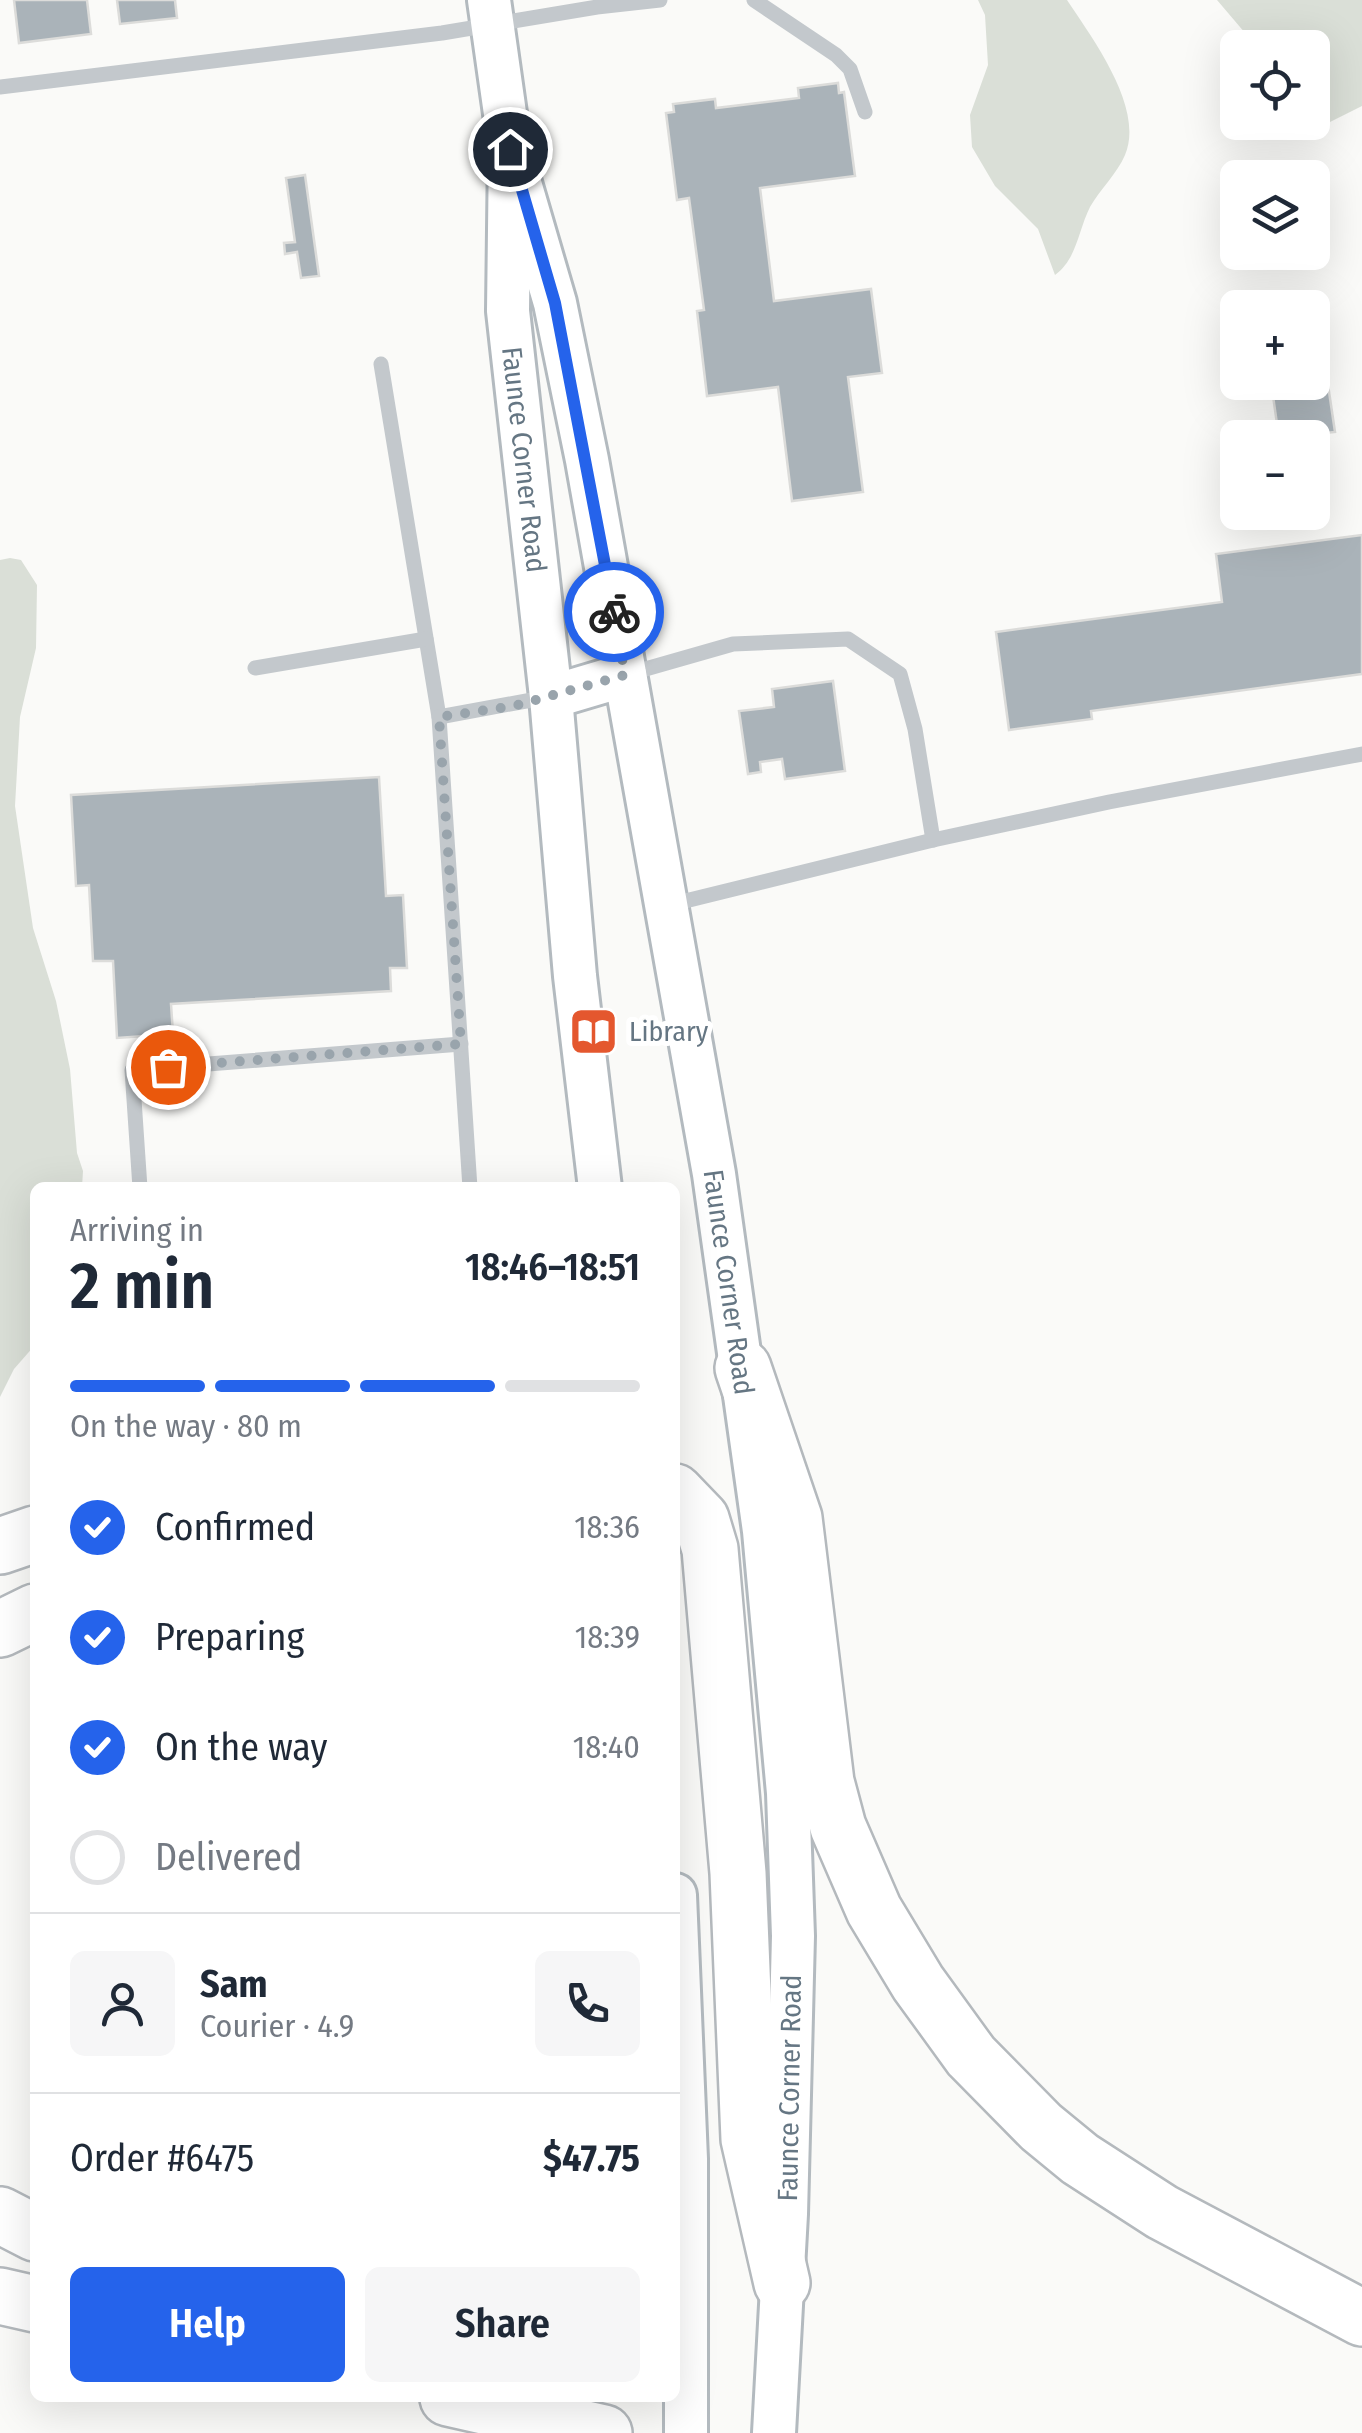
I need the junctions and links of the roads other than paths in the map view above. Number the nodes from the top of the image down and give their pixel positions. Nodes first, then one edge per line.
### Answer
1 (660, 0) edge
2 (754, 0) edge
3 (491, 13) edge
4 (0, 87) edge
5 (865, 112) dead end
6 (510, 149) junction
7 (381, 364) dead end
8 (426, 639) junction
9 (254, 668) dead end
10 (625, 675) junction
11 (551, 697) junction
12 (439, 717) junction
13 (1362, 754) edge
14 (934, 840) junction
15 (665, 906) junction
16 (461, 1044) junction
17 (140, 1182) edge
18 (470, 1182) edge
19 (599, 1182) edge
20 (744, 1368) junction
21 (680, 1497) edge
22 (30, 1536) edge
23 (0, 1546) edge
24 (30, 1614) edge
25 (0, 1629) edge
26 (680, 2015) edge
27 (0, 2216) edge
28 (30, 2231) edge
29 (782, 2284) junction
30 (0, 2296) edge
31 (30, 2303) edge
32 (1362, 2318) edge
33 (466, 2402) edge
34 (499, 2402) edge
35 (552, 2421) junction
36 (604, 2433) edge
37 (686, 2433) edge
38 (774, 2433) edge

1 - 3 lane
2 - 5 lane
3 - 4 lane
3 - 6 main road, Faunce Corner Road
6 - 10 main road, Faunce Corner Road
6 - 11 main road, Faunce Corner Road
7 - 8 lane
8 - 9 lane
8 - 12 lane
10 - 11 main road
10 - 14 lane
10 - 15 main road, Faunce Corner Road
11 - 12 lane
11 - 19 main road, Faunce Corner Road
12 - 16 lane
13 - 14 lane
14 - 15 lane
15 - 20 main road, Faunce Corner Road
16 - 17 lane
16 - 18 lane
20 - 29 main road, Faunce Corner Road
20 - 32 highway
21 - 29 highway
22 - 23 highway
24 - 25 highway
26 - 37 main road
27 - 28 highway
29 - 38 main road, Faunce Corner Road
30 - 31 highway
33 - 35 highway
34 - 35 highway
35 - 36 highway

